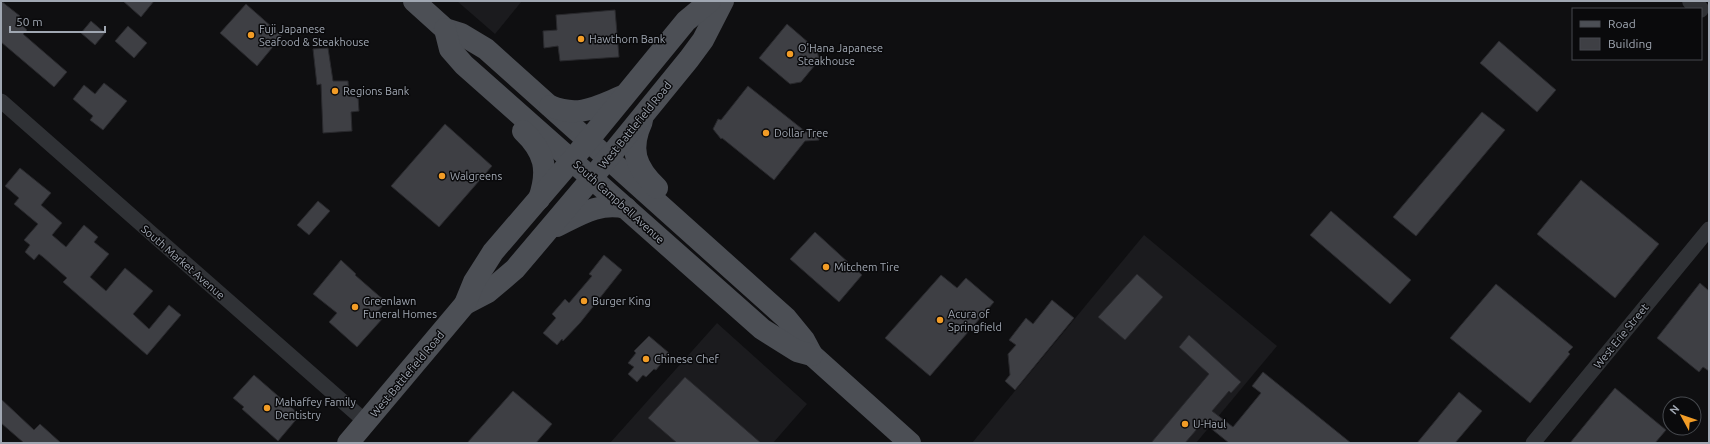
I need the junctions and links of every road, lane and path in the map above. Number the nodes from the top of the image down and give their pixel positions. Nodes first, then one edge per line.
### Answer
1 (414, 1) edge
2 (710, 1) edge
3 (723, 1) edge
4 (1691, 1) edge
5 (1699, 8) edge
6 (445, 29) junction
7 (474, 75) junction
8 (626, 94) junction
9 (1, 101) edge
10 (549, 106) junction
11 (646, 112) junction
12 (588, 141) junction
13 (608, 158) junction
14 (572, 160) junction
15 (592, 178) junction
16 (539, 199) junction
17 (626, 208) junction
18 (1709, 229) edge
19 (547, 231) junction
20 (726, 264) junction
21 (465, 304) junction
22 (812, 355) junction
23 (366, 422) junction
24 (348, 443) edge
25 (910, 443) edge
26 (1533, 443) edge

1 - 6 main road, South Campbell Avenue
2 - 8 main road, West Battlefield Road
3 - 11 main road, West Battlefield Road
4 - 5 street
6 - 7 main road, South Campbell Avenue
6 - 10 main road, South Campbell Avenue
7 - 14 main road, South Campbell Avenue
7 - 16 main road
8 - 10 main road
8 - 12 main road, West Battlefield Road
9 - 23 street, South Market Avenue
10 - 12 main road, South Campbell Avenue
11 - 13 main road, West Battlefield Road
11 - 20 main road
12 - 13 main road, South Campbell Avenue
12 - 14 main road, West Battlefield Road
13 - 15 main road, West Battlefield Road
13 - 20 main road, South Campbell Avenue
14 - 15 main road, South Campbell Avenue
14 - 16 main road, West Battlefield Road
15 - 17 main road, South Campbell Avenue
15 - 19 main road, West Battlefield Road
16 - 21 main road, West Battlefield Road
17 - 19 main road
17 - 22 main road, South Campbell Avenue
18 - 26 street, West Erie Street
19 - 21 main road, West Battlefield Road
20 - 22 main road, South Campbell Avenue
21 - 23 main road, West Battlefield Road
22 - 25 main road, South Campbell Avenue
23 - 24 main road, West Battlefield Road

